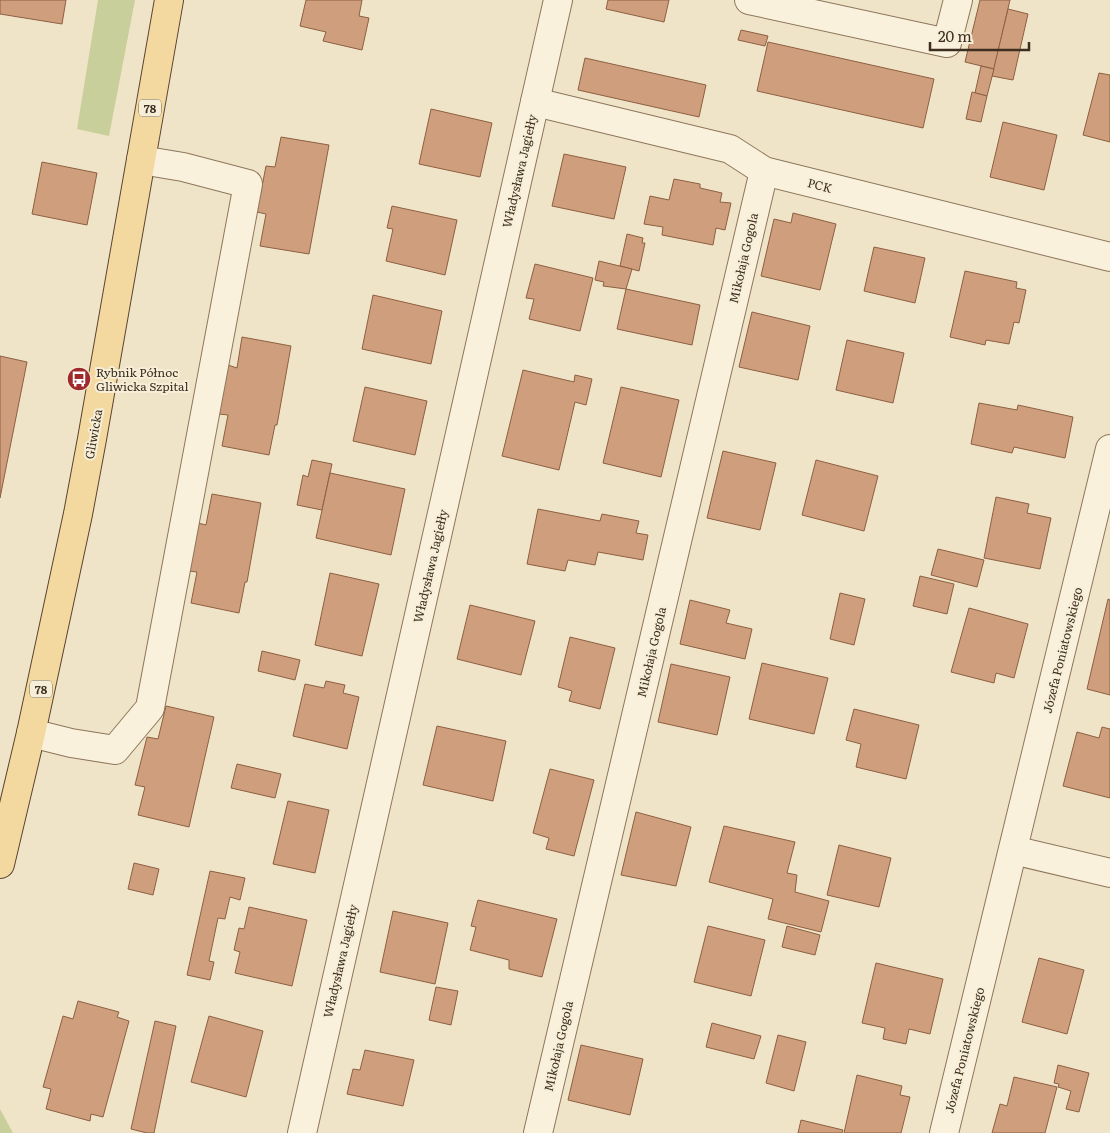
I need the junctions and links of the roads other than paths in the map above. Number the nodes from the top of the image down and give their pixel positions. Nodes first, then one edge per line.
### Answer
1 (170, 0) edge
2 (558, 0) edge
3 (749, 0) edge
4 (958, 0) edge
5 (535, 102) junction
6 (141, 160) junction
7 (764, 171) junction
8 (1110, 257) edge
9 (1110, 450) edge
10 (31, 733) junction
11 (1013, 850) junction
12 (0, 864) edge
13 (1110, 873) edge
14 (302, 1133) edge
15 (538, 1133) edge
16 (944, 1133) edge

1 - 6 main road, Gliwicka / 78
2 - 5 street, Władysława Jagiełły
3 - 4 street
5 - 7 street, PCK
5 - 14 street, Władysława Jagiełły
6 - 10 main road, Gliwicka / 78
6 - 10 street
7 - 8 street, PCK
7 - 15 street, Mikołaja Gogola
9 - 11 street, Józefa Poniatowskiego
10 - 12 main road, Gliwicka / 78
11 - 13 street
11 - 16 street, Józefa Poniatowskiego

